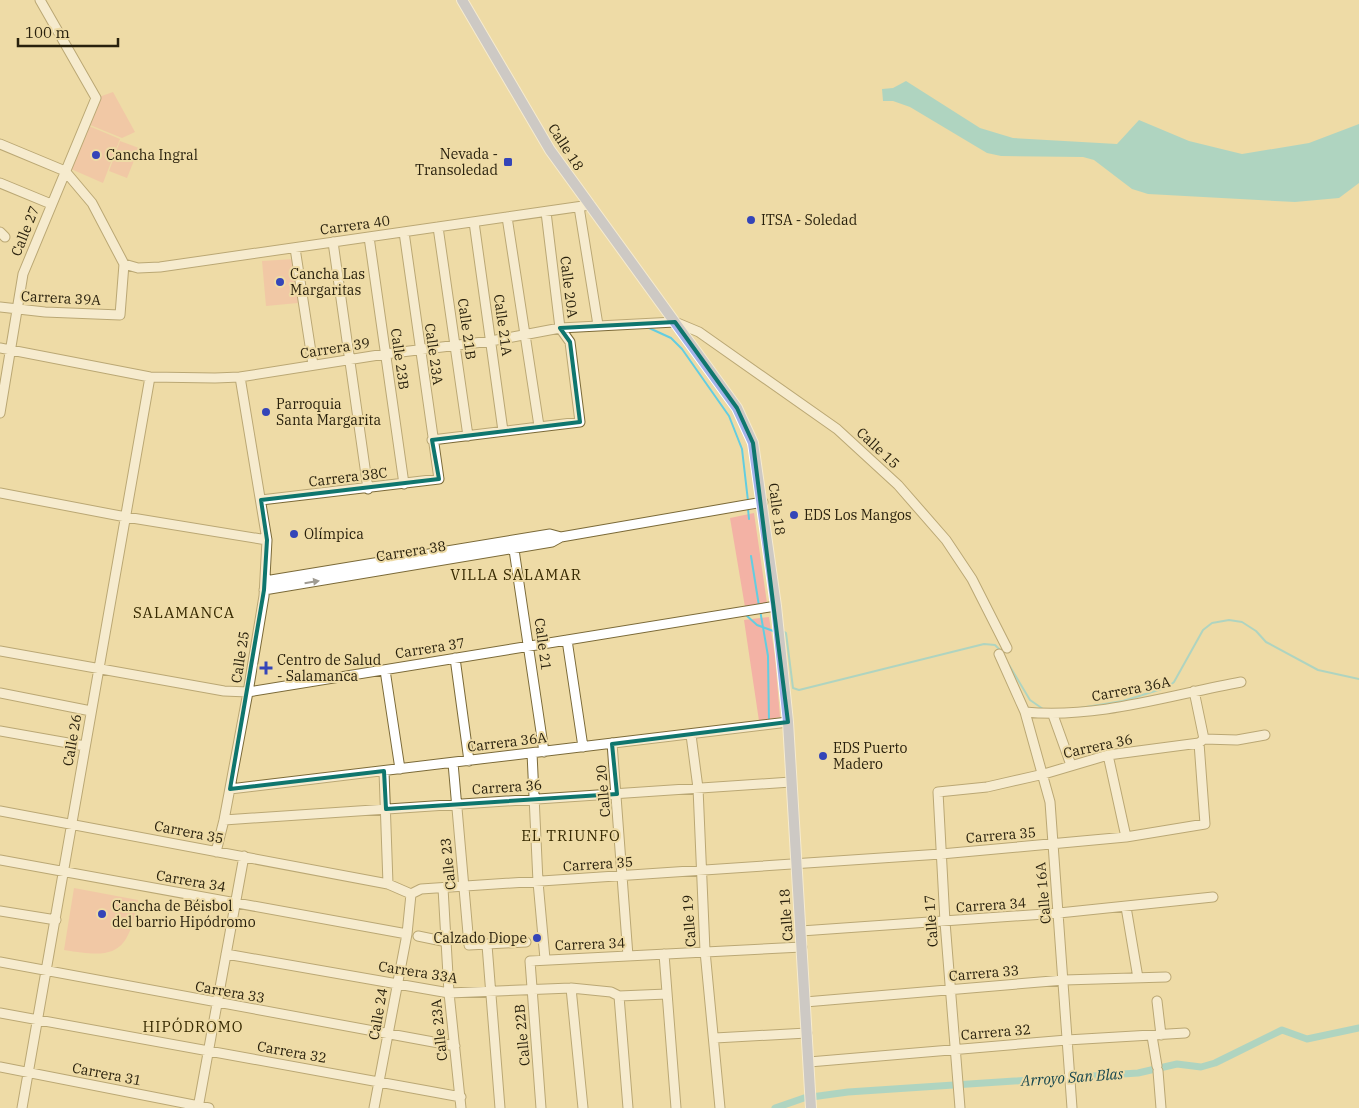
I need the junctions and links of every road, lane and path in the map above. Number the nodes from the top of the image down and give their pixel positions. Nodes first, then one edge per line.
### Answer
1 (40, 0) edge
2 (462, 0) edge
3 (0, 144) edge
4 (65, 171) junction
5 (0, 183) edge
6 (51, 204) junction
7 (584, 206) junction
8 (546, 212) junction
9 (508, 217) junction
10 (474, 222) junction
11 (438, 227) junction
12 (404, 232) junction
13 (368, 237) junction
14 (333, 242) junction
15 (295, 248) junction
16 (124, 264) junction
17 (0, 307) edge
18 (17, 310) junction
19 (674, 322) junction
20 (598, 325) junction
21 (560, 328) junction
22 (526, 335) junction
23 (491, 341) junction
24 (456, 345) junction
25 (0, 348) edge
26 (420, 349) junction
27 (11, 350) junction
28 (385, 354) junction
29 (349, 360) junction
30 (313, 365) junction
31 (150, 377) junction
32 (240, 377) junction
33 (0, 412) edge
34 (539, 426) junction
35 (503, 431) junction
36 (468, 436) junction
37 (432, 440) junction
38 (439, 479) joint
39 (404, 484) junction
40 (368, 489) junction
41 (0, 492) edge
42 (261, 500) junction
43 (763, 502) junction
44 (126, 517) junction
45 (267, 540) junction
46 (513, 544) junction
47 (264, 585) junction
48 (776, 606) junction
49 (567, 640) junction
50 (529, 646) junction
51 (1007, 648) dead end
52 (0, 651) edge
53 (999, 654) dead end
54 (455, 658) junction
55 (98, 669) junction
56 (385, 670) junction
57 (1241, 682) dead end
58 (1194, 691) junction
59 (0, 692) edge
60 (248, 692) junction
61 (91, 711) junction
62 (1025, 712) junction
63 (1053, 714) junction
64 (788, 722) junction
65 (0, 731) edge
66 (689, 734) junction
67 (1264, 735) dead end
68 (1202, 741) junction
69 (612, 744) junction
70 (85, 746) junction
71 (583, 747) junction
72 (544, 752) junction
73 (532, 753) junction
74 (1108, 755) junction
75 (469, 761) junction
76 (453, 763) junction
77 (1071, 765) junction
78 (400, 769) junction
79 (384, 771) junction
80 (1044, 774) junction
81 (791, 782) junction
82 (698, 788) junction
83 (230, 789) junction
84 (938, 792) joint
85 (617, 794) junction
86 (534, 799) junction
87 (456, 804) junction
88 (386, 809) junction
89 (0, 811) edge
90 (224, 820) junction
91 (72, 824) junction
92 (1126, 837) junction
93 (1052, 844) junction
94 (216, 852) junction
95 (941, 854) junction
96 (244, 856) junction
97 (0, 860) edge
98 (796, 864) junction
99 (700, 870) junction
100 (65, 872) junction
101 (622, 876) junction
102 (538, 882) junction
103 (388, 884) junction
104 (464, 886) junction
105 (443, 888) junction
106 (411, 894) junction
107 (1213, 897) dead end
108 (236, 903) junction
109 (1126, 907) junction
110 (0, 911) edge
111 (1059, 913) junction
112 (56, 920) junction
113 (945, 922) junction
114 (801, 931) junction
115 (407, 934) junction
116 (418, 936) dead end
117 (447, 942) junction
118 (526, 942) dead end
119 (487, 944) junction
120 (802, 947) junction
121 (705, 951) junction
122 (226, 954) junction
123 (664, 954) junction
124 (628, 956) junction
125 (545, 959) junction
126 (530, 961) joint
127 (0, 962) edge
128 (46, 971) junction
129 (1166, 977) dead end
130 (1138, 978) junction
131 (1064, 980) junction
132 (398, 983) junction
133 (571, 988) junction
134 (532, 989) junction
135 (950, 989) junction
136 (491, 992) junction
137 (449, 993) junction
138 (667, 994) junction
139 (619, 996) junction
140 (1157, 1001) dead end
141 (805, 1002) junction
142 (217, 1003) junction
143 (0, 1013) edge
144 (37, 1020) junction
145 (807, 1033) junction
146 (1185, 1033) dead end
147 (388, 1034) junction
148 (1157, 1035) junction
149 (715, 1038) junction
150 (1067, 1040) junction
151 (455, 1046) junction
152 (956, 1050) junction
153 (208, 1051) junction
154 (809, 1062) junction
155 (0, 1067) edge
156 (29, 1072) junction
157 (380, 1081) junction
158 (461, 1097) junction
159 (811, 1106) edge
160 (198, 1107) edge
161 (22, 1108) edge
162 (208, 1108) edge
163 (374, 1108) edge
164 (461, 1108) edge
165 (500, 1108) edge
166 (541, 1108) edge
167 (582, 1108) edge
168 (628, 1108) edge
169 (676, 1108) edge
170 (720, 1108) edge
171 (960, 1108) edge
172 (1072, 1108) edge
173 (1161, 1108) edge

1 - 4 street, Calle 27
2 - 7 main road, Calle 18
3 - 4 street
4 - 6 street, Calle 27
4 - 16 street
5 - 6 street
6 - 18 street, Calle 27
7 - 8 street, Carrera 40
7 - 19 main road, Calle 18
7 - 20 street
8 - 9 street, Carrera 40
8 - 21 street, Calle 20A
9 - 10 street, Carrera 40
9 - 22 street
10 - 11 street, Carrera 40
10 - 23 street, Calle 21A
11 - 12 street, Carrera 40
11 - 24 street, Calle 21B
12 - 13 street, Carrera 40
12 - 26 street, Calle 23A
13 - 14 street, Carrera 40
13 - 28 street, Calle 23B
14 - 15 street, Carrera 40
14 - 29 street
15 - 16 street, Carrera 40
15 - 30 street
16 - 18 street, Carrera 39A
17 - 18 street, Carrera 39A
18 - 27 street, Calle 27
19 - 20 street, Carrera 39
19 - 43 main road, Calle 18
19 - 51 street, Calle 15
20 - 21 street, Carrera 39
21 - 22 street, Carrera 39
21 - 34 street, Calle 20A
22 - 23 street, Carrera 39
22 - 34 street
23 - 24 street, Carrera 39
23 - 35 street, Calle 21A
24 - 26 street, Carrera 39
24 - 36 street, Calle 21B
25 - 27 street, Carrera 39
26 - 28 street, Carrera 39
26 - 37 street, Calle 23A
27 - 31 street, Carrera 39
27 - 33 street, Calle 27
28 - 29 street, Carrera 39
28 - 39 street, Calle 23B
29 - 30 street, Carrera 39
29 - 40 street
30 - 32 street, Carrera 39
31 - 32 street, Carrera 39
31 - 44 street, Calle 26
32 - 42 street, Calle 25
34 - 35 street
35 - 36 street
36 - 37 street
37 - 38 street, Calle 23A
38 - 39 street, Carrera 38C
39 - 40 street, Carrera 38C
40 - 42 street, Carrera 38C
41 - 44 street
42 - 45 street, Calle 25
43 - 46 street, Carrera 38
43 - 48 main road, Calle 18
44 - 45 street
44 - 55 street, Calle 26
45 - 47 street, Calle 25
46 - 47 street, Carrera 38
46 - 50 street, Calle 21
47 - 60 street, Calle 25
48 - 49 street, Carrera 37
48 - 64 main road, Calle 18
49 - 50 street, Carrera 37
49 - 71 street
50 - 54 street, Carrera 37
50 - 72 street, Calle 21
52 - 55 street, Carrera 37
53 - 62 street, Calle 16A
54 - 56 street, Carrera 37
54 - 75 street
55 - 60 street, Carrera 37
55 - 61 street, Calle 26
56 - 60 street, Carrera 37
56 - 78 street
57 - 58 street, Carrera 36A
58 - 63 street, Carrera 36A
58 - 68 street
59 - 61 street
60 - 83 street, Calle 25
61 - 70 street, Calle 26
62 - 63 street, Carrera 36A
62 - 80 street, Calle 16A
63 - 77 street
64 - 66 street, Carrera 36A
64 - 81 main road, Calle 18
65 - 70 street
66 - 69 street, Carrera 36A
66 - 82 street, Calle 19
67 - 68 street, Carrera 36
68 - 74 street, Carrera 36
68 - 92 street, Carrera 35
69 - 71 street, Carrera 36A
69 - 85 street, Calle 20
70 - 91 street, Calle 26
71 - 72 street, Carrera 36A
72 - 73 street, Carrera 36A
73 - 75 street, Carrera 36A
73 - 86 street
74 - 77 street, Carrera 36
74 - 92 street
75 - 76 street, Carrera 36A
76 - 78 street, Carrera 36A
76 - 87 street, Calle 23
77 - 80 street, Carrera 36
78 - 79 street, Carrera 36A
79 - 83 street, Carrera 36A
79 - 88 street
80 - 84 street, Carrera 36
80 - 93 street, Calle 16A
81 - 82 street, Carrera 36
81 - 98 main road, Calle 18
82 - 85 street, Carrera 36
82 - 99 street, Calle 19
83 - 90 street, Calle 25
84 - 95 street, Calle 17
85 - 86 street, Carrera 36
85 - 101 street, Calle 20
86 - 87 street, Carrera 36
86 - 102 street
87 - 88 street, Carrera 36
87 - 104 street, Calle 23
88 - 90 street, Carrera 36
88 - 103 street
89 - 91 street, Carrera 35
90 - 94 street, Calle 25
91 - 94 street, Carrera 35
91 - 100 street, Calle 26
92 - 93 street, Carrera 35
93 - 95 street, Carrera 35
93 - 111 street, Calle 16A
94 - 96 street, Carrera 35
95 - 98 street, Carrera 35
95 - 113 street, Calle 17
96 - 103 street, Carrera 35
96 - 108 street
97 - 100 street, Carrera 34
98 - 99 street, Carrera 35
98 - 114 main road, Calle 18
99 - 101 street, Carrera 35
99 - 121 street, Calle 19
100 - 108 street, Carrera 34
100 - 112 street, Calle 26
101 - 102 street, Carrera 35
101 - 124 street, Calle 20
102 - 104 street, Carrera 35
102 - 125 street
103 - 106 street, Carrera 35
104 - 105 street, Carrera 35
104 - 119 street, Calle 23
105 - 106 street, Carrera 35
105 - 117 street, Calle 23A
106 - 115 street, Calle 24
107 - 109 street, Carrera 34
108 - 115 street, Carrera 34
108 - 122 street
109 - 111 street, Carrera 34
109 - 130 street
110 - 112 street
111 - 113 street, Carrera 34
111 - 131 street, Calle 16A
112 - 128 street, Calle 26
113 - 114 street, Carrera 34
113 - 135 street, Calle 17
114 - 120 main road, Calle 18
115 - 132 street, Calle 24
116 - 117 street
117 - 137 street, Calle 23A
118 - 119 street, Calle 23
119 - 136 street
120 - 121 street, Carrera 34
120 - 141 main road, Calle 18
121 - 123 street, Carrera 34
121 - 149 street, Calle 19
122 - 132 street, Carrera 33A
122 - 142 street
123 - 124 street, Carrera 34
123 - 138 street
124 - 125 street, Carrera 34
125 - 126 street, Carrera 34
126 - 134 street, Calle 22B
127 - 128 street, Carrera 33
128 - 142 street, Carrera 33
128 - 144 street, Calle 26
129 - 130 street, Carrera 33
130 - 131 street, Carrera 33
131 - 135 street, Carrera 33
131 - 150 street, Calle 16A
132 - 137 street, Carrera 33A
132 - 147 street, Calle 24
133 - 134 street, Carrera 33A
133 - 139 street, Carrera 33A
133 - 167 street
134 - 136 street, Carrera 33A
134 - 166 street, Calle 22B
135 - 141 street, Carrera 33
135 - 152 street, Calle 17
136 - 137 street, Carrera 33A
136 - 165 street
137 - 151 street, Calle 23A
138 - 139 street, Carrera 33A
138 - 169 street
139 - 168 street
140 - 148 street
141 - 145 main road, Calle 18
142 - 147 street, Carrera 33
142 - 153 street
143 - 144 street, Carrera 32
144 - 153 street, Carrera 32
144 - 156 street, Calle 26
145 - 149 street
145 - 154 main road, Calle 18
146 - 148 street, Carrera 32
147 - 151 street, Carrera 33
147 - 157 street, Calle 24
148 - 150 street, Carrera 32
148 - 173 street
149 - 170 street, Calle 19
150 - 152 street, Carrera 32
150 - 172 street, Calle 16A
151 - 158 street, Calle 23A
152 - 154 street, Carrera 32
152 - 171 street, Calle 17
153 - 157 street, Carrera 32
153 - 160 street
154 - 159 main road, Calle 18
155 - 156 street, Carrera 31
156 - 160 street, Carrera 31
156 - 161 street, Calle 26
157 - 158 street, Carrera 32
157 - 163 street, Calle 24
158 - 164 street, Calle 23A
160 - 162 street, Carrera 31

